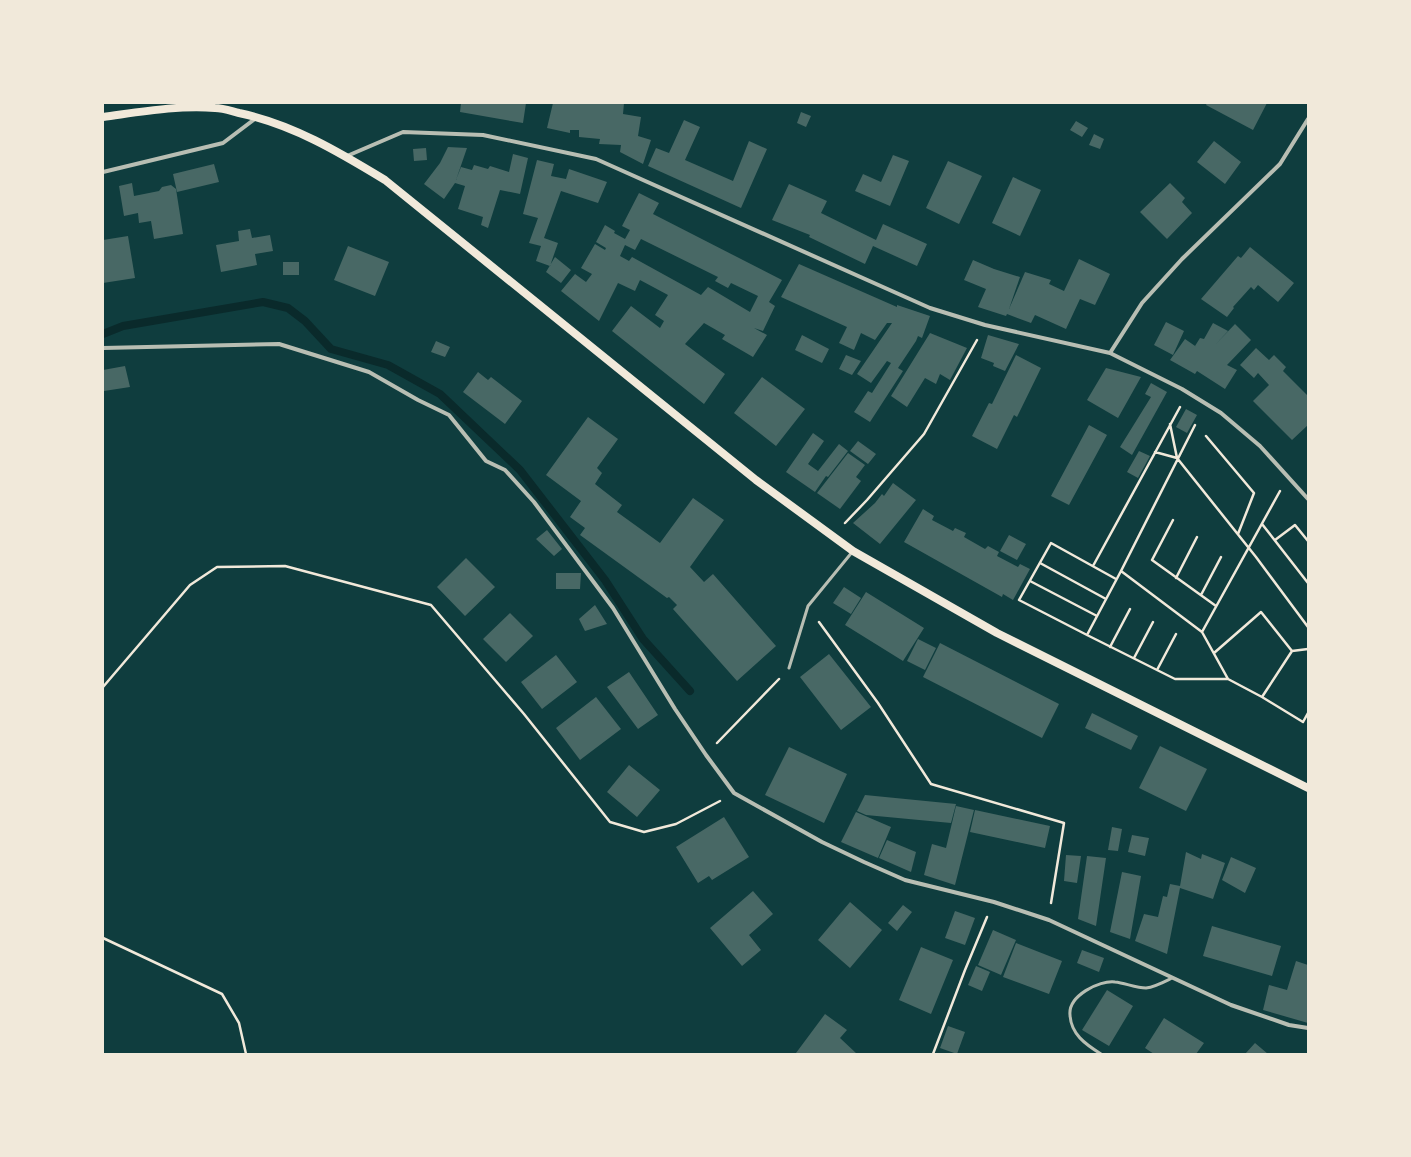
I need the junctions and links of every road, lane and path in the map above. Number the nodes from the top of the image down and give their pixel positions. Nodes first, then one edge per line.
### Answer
1 (103, 117) edge
2 (258, 117) junction
3 (1308, 119) edge
4 (347, 156) junction
5 (103, 172) edge
6 (984, 325) junction
7 (103, 348) edge
8 (1110, 353) junction
9 (1188, 392) junction
10 (1170, 424) junction
11 (1195, 424) dead end
12 (1206, 436) dead end
13 (1156, 452) junction
14 (1177, 458) junction
15 (1288, 477) junction
16 (1308, 499) edge
17 (1173, 520) dead end
18 (1262, 524) junction
19 (1238, 534) junction
20 (834, 537) junction
21 (1197, 537) dead end
22 (1275, 540) junction
23 (1308, 541) edge
24 (1249, 548) junction
25 (853, 552) junction
26 (1221, 556) dead end
27 (1040, 562) junction
28 (1093, 566) junction
29 (1121, 571) junction
30 (1176, 578) junction
31 (1116, 579) junction
32 (1030, 581) junction
33 (1308, 583) edge
34 (1201, 595) junction
35 (1106, 599) junction
36 (808, 606) junction
37 (1216, 606) junction
38 (1130, 610) dead end
39 (1097, 616) junction
40 (1153, 622) dead end
41 (1308, 627) edge
42 (1202, 632) junction
43 (1176, 634) dead end
44 (1087, 635) junction
45 (1110, 647) junction
46 (1308, 649) edge
47 (1292, 651) junction
48 (1214, 654) junction
49 (1134, 658) junction
50 (788, 668) joint
51 (1157, 670) junction
52 (1228, 679) junction
53 (103, 687) edge
54 (1262, 697) junction
55 (1308, 713) edge
56 (706, 755) junction
57 (1308, 788) edge
58 (734, 793) junction
59 (994, 902) junction
60 (1049, 920) junction
61 (103, 938) edge
62 (1172, 978) junction
63 (1308, 1028) edge
64 (246, 1054) edge
65 (933, 1054) edge
66 (1101, 1054) edge

1 - 2 main road
2 - 4 main road
2 - 5 street
3 - 8 street
4 - 6 street
4 - 20 main road
6 - 8 street
6 - 20 path
7 - 56 street
8 - 9 street
9 - 10 path
9 - 15 street
10 - 13 path
10 - 14 path
11 - 14 path
12 - 19 path
13 - 14 path
13 - 28 path
14 - 19 path
14 - 29 path
15 - 16 street
15 - 18 path
17 - 30 path
18 - 22 path
18 - 24 path
19 - 24 path
20 - 25 main road
21 - 30 path
22 - 23 path
22 - 33 path
24 - 37 path
24 - 41 path
25 - 36 lane
25 - 57 main road
26 - 34 path
27 - 28 path
27 - 32 path
27 - 35 path
28 - 31 path
29 - 31 path
29 - 42 path
30 - 34 path
31 - 35 path
32 - 39 path
32 - 44 path
34 - 37 path
35 - 39 path
36 - 50 lane
36 - 60 path
37 - 42 path
38 - 45 path
39 - 44 path
40 - 49 path
42 - 48 path
43 - 51 path
44 - 45 path
45 - 49 path
46 - 47 path
47 - 48 path
47 - 54 path
48 - 52 path
49 - 51 path
50 - 56 path
51 - 52 path
52 - 54 path
53 - 58 path
54 - 55 path
56 - 58 street
58 - 59 street
59 - 60 street
59 - 65 path
60 - 62 street
61 - 64 path
62 - 63 street
62 - 66 lane

